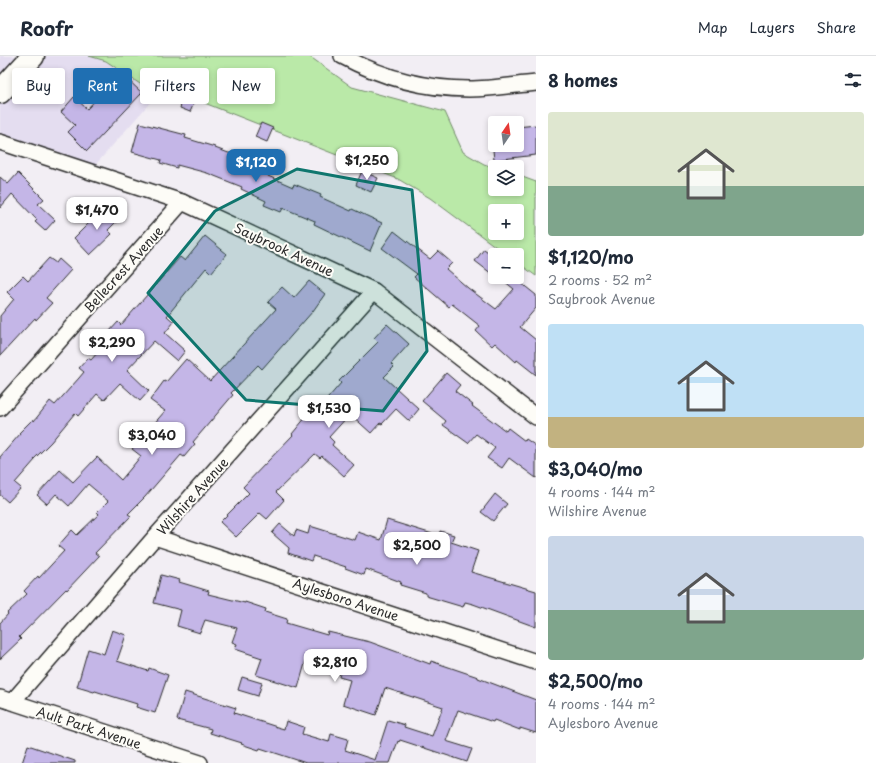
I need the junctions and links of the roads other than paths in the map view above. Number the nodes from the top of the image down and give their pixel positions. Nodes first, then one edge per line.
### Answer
1 (33, 56) edge
2 (342, 56) edge
3 (536, 83) edge
4 (0, 92) edge
5 (0, 142) edge
6 (182, 202) junction
7 (374, 291) junction
8 (0, 408) edge
9 (536, 417) edge
10 (156, 537) junction
11 (536, 662) edge
12 (6, 700) edge
13 (200, 763) edge

1 - 4 street
2 - 3 street
5 - 6 street, Saybrook Avenue
6 - 7 street, Saybrook Avenue
6 - 8 street, Bellecrest Avenue
7 - 9 street, Saybrook Avenue
7 - 10 street, Wilshire Avenue
10 - 11 street, Aylesboro Avenue
10 - 12 street, Wilshire Avenue
12 - 13 street, Ault Park Avenue

